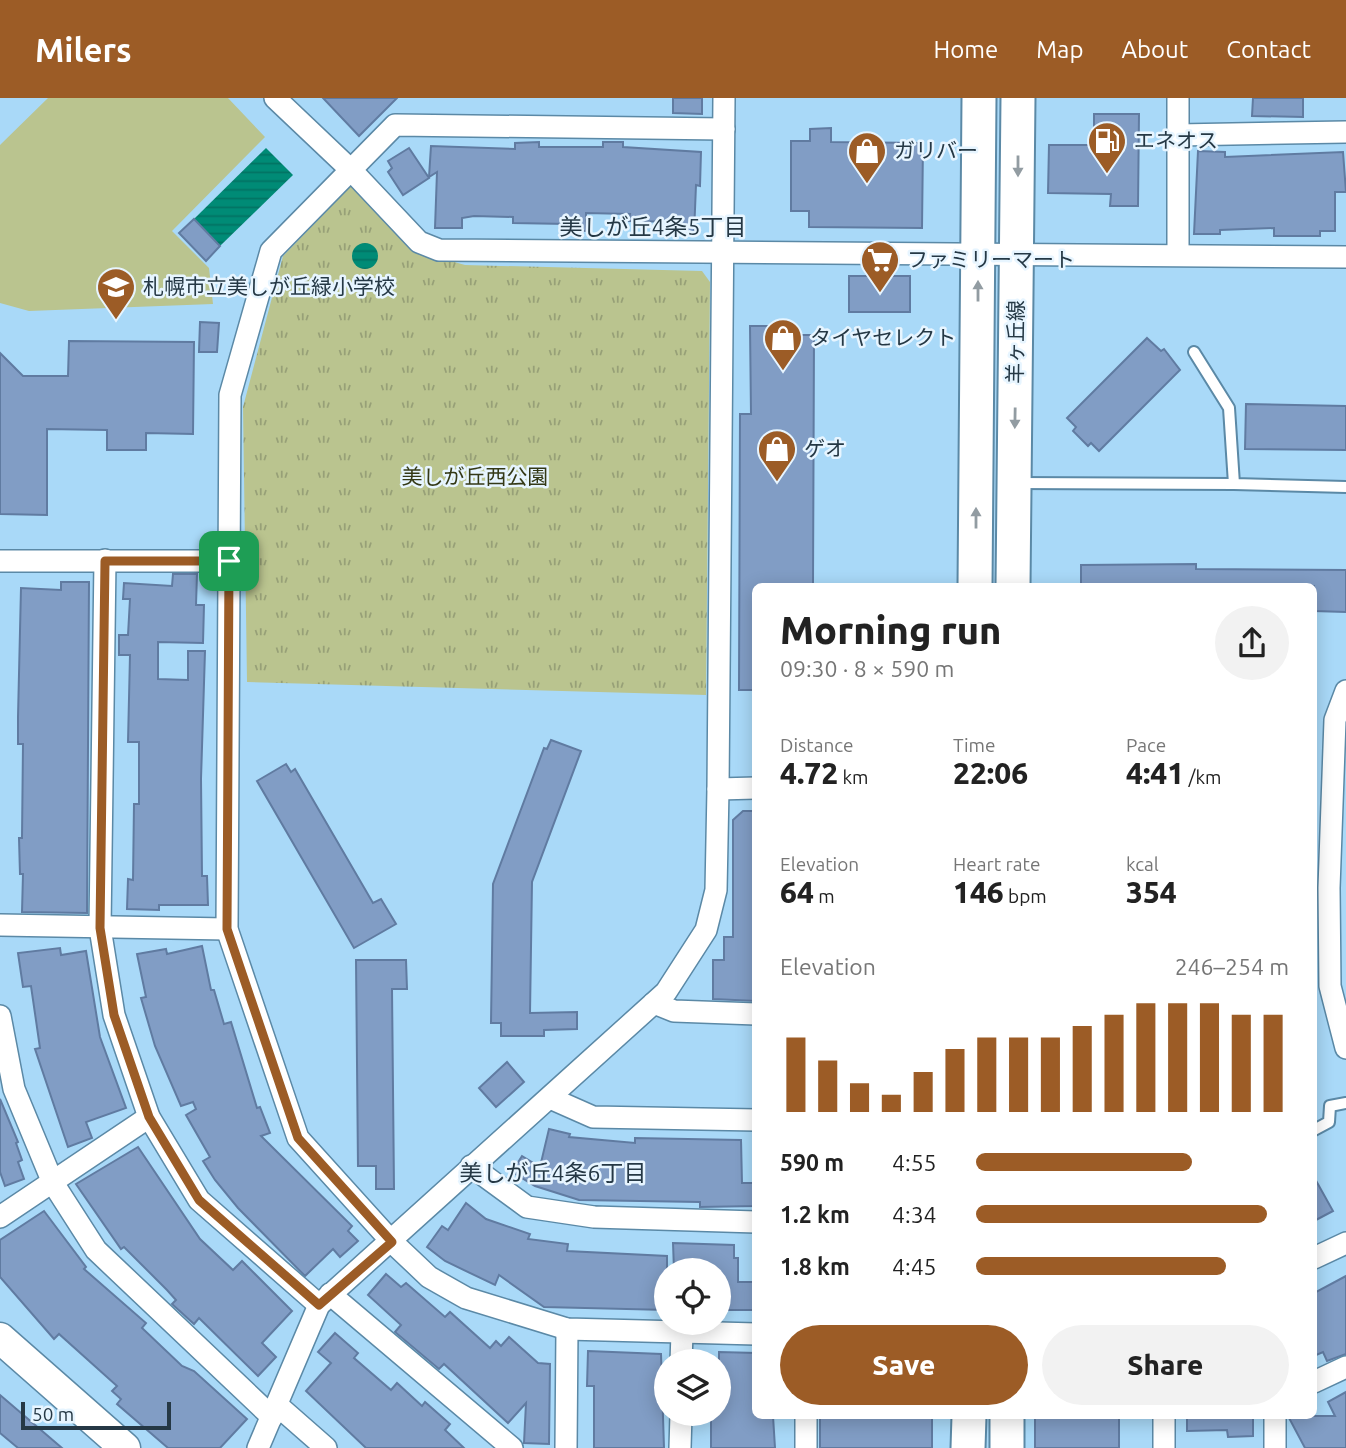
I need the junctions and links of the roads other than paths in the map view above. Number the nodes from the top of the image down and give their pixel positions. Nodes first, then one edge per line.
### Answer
1 (275, 98) edge
2 (724, 98) edge
3 (979, 98) edge
4 (1018, 98) edge
5 (1178, 98) edge
6 (724, 130) junction
7 (1346, 132) edge
8 (1178, 135) junction
9 (352, 171) junction
10 (722, 251) junction
11 (978, 252) junction
12 (1017, 253) junction
13 (1178, 255) junction
14 (1346, 257) edge
15 (1194, 352) dead end
16 (1014, 483) junction
17 (1234, 484) junction
18 (1346, 486) edge
19 (0, 561) edge
20 (105, 561) junction
21 (229, 561) junction
22 (975, 583) edge
23 (1013, 583) edge
24 (1346, 691) edge
25 (752, 788) edge
26 (718, 789) junction
27 (1322, 791) edge
28 (0, 925) edge
29 (100, 928) junction
30 (227, 929) junction
31 (654, 1003) junction
32 (752, 1014) edge
33 (0, 1016) edge
34 (1346, 1048) edge
35 (550, 1098) junction
36 (1346, 1103) edge
37 (149, 1117) junction
38 (752, 1120) edge
39 (1317, 1128) edge
40 (471, 1166) junction
41 (53, 1183) junction
42 (0, 1217) edge
43 (752, 1222) edge
44 (392, 1242) junction
45 (1346, 1243) edge
46 (1317, 1257) edge
47 (325, 1300) junction
48 (567, 1329) junction
49 (654, 1332) edge
50 (731, 1334) edge
51 (752, 1334) edge
52 (0, 1338) edge
53 (1346, 1367) edge
54 (1317, 1381) edge
55 (274, 1411) junction
56 (806, 1419) edge
57 (968, 1419) edge
58 (1007, 1419) edge
59 (1164, 1419) edge
60 (1275, 1419) edge
61 (681, 1426) edge
62 (125, 1448) edge
63 (258, 1448) edge
64 (326, 1448) edge
65 (512, 1448) edge
66 (566, 1448) edge
67 (680, 1448) edge
68 (806, 1448) edge
69 (968, 1448) edge
70 (1007, 1448) edge
71 (1164, 1448) edge
72 (1275, 1448) edge

1 - 9 street
2 - 6 street
3 - 11 main road, 羊ヶ丘線
4 -> 12 main road, 羊ヶ丘線
5 - 8 street
6 - 9 street
6 - 10 street
7 - 8 street
8 - 13 street
9 - 10 street
9 - 21 street
10 - 11 street
10 - 26 street
11 - 12 street
22 -> 11 main road, 羊ヶ丘線
12 - 13 street
12 -> 16 main road, 羊ヶ丘線
13 - 14 street
15 - 17 lane
16 - 17 lane
16 - 23 main road, 羊ヶ丘線
17 - 18 lane
19 - 20 street
20 - 21 street
20 - 29 street
21 - 30 street
24 - 27 street
25 - 26 street
26 - 31 street
27 - 34 street
28 - 29 street
29 - 30 street
29 - 37 street
30 - 44 street
31 - 32 street
31 - 35 street
33 - 41 street
35 - 38 street
35 - 40 street
36 - 39 lane
37 - 41 street
37 - 47 street
40 - 43 street
40 - 44 street
41 - 42 street
41 - 55 street
44 - 47 street
44 - 48 street
45 - 46 street
47 - 55 street
47 - 65 street
48 - 49 street
48 - 66 street
50 - 51 street
52 - 62 street
53 - 54 street
55 - 63 street
55 - 64 street
56 - 68 street
57 - 69 main road
58 - 70 main road
59 - 71 street
60 - 72 street
61 - 67 street

